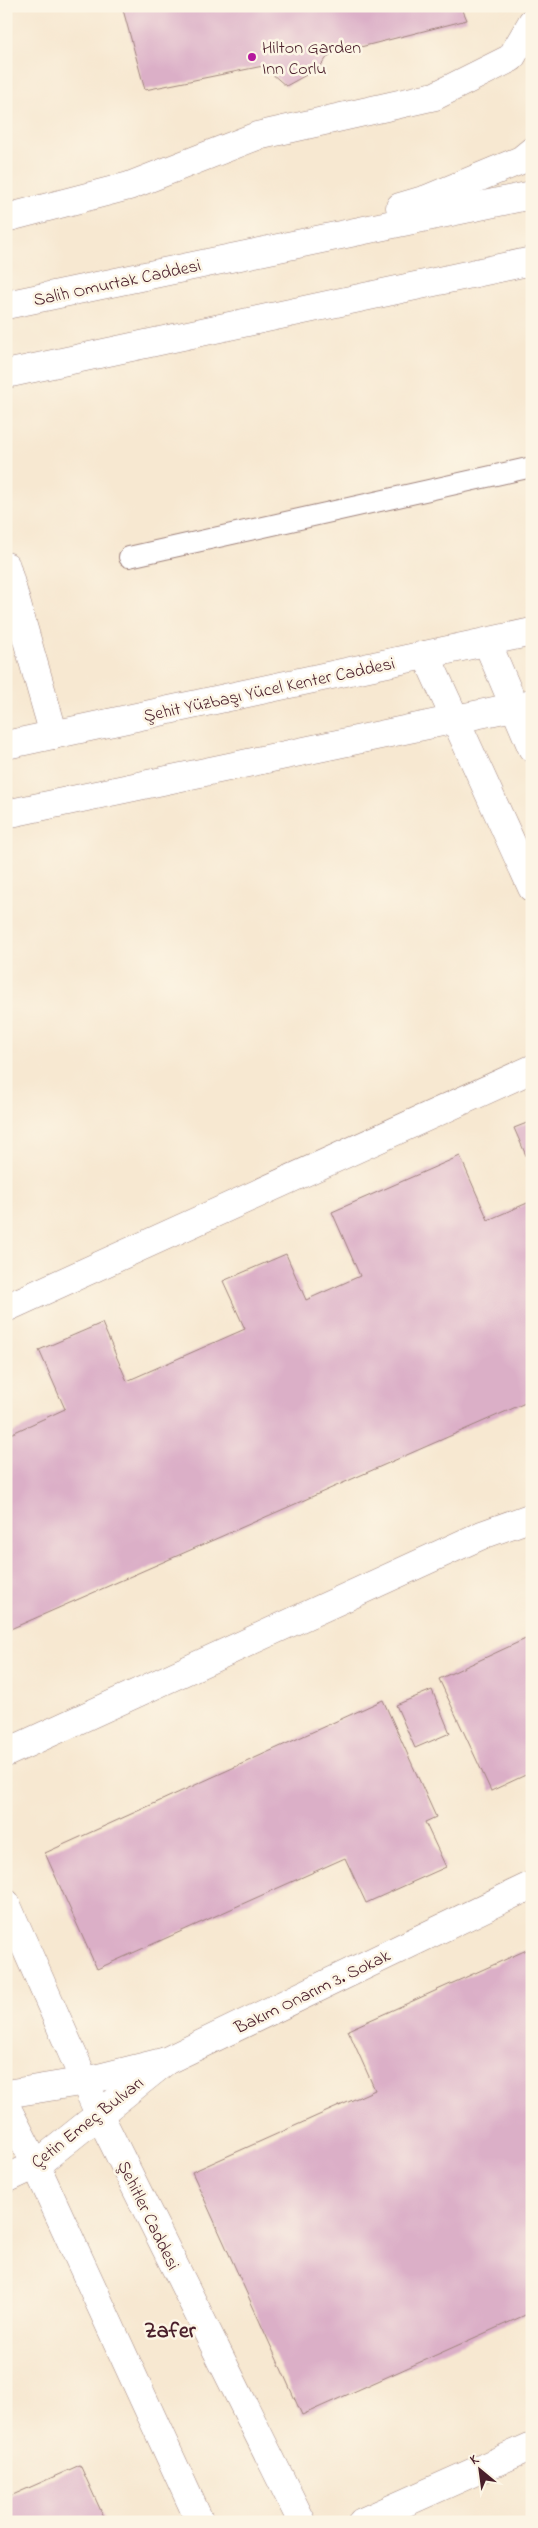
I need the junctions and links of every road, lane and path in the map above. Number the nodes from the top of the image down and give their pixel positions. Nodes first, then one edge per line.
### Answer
1 (532, 22) edge
2 (532, 151) edge
3 (532, 195) edge
4 (6, 218) edge
5 (228, 259) junction
6 (532, 261) edge
7 (6, 305) edge
8 (6, 374) edge
9 (532, 467) edge
10 (129, 557) dead end
11 (6, 566) edge
12 (532, 632) edge
13 (487, 642) junction
14 (426, 655) junction
15 (522, 705) edge
16 (454, 720) junction
17 (54, 735) junction
18 (6, 745) edge
19 (532, 748) edge
20 (6, 814) edge
21 (532, 888) edge
22 (532, 1069) edge
23 (6, 1308) edge
24 (532, 1517) edge
25 (6, 1753) edge
26 (532, 1884) edge
27 (6, 1903) edge
28 (166, 2061) junction
29 (86, 2081) junction
30 (6, 2094) edge
31 (6, 2106) edge
32 (99, 2114) junction
33 (36, 2165) junction
34 (6, 2179) edge
35 (532, 2446) edge
36 (200, 2522) edge
37 (302, 2522) edge
38 (362, 2522) edge

1 - 4 main road
2 - 5 main road
3 - 5 main road
5 - 7 main road, Salih Omurtak Caddesi
6 - 8 main road
9 - 10 lane
11 - 17 main road
12 - 13 main road, Şehit Yüzbaşı Yücel Kenter Caddesi
13 - 14 main road, Şehit Yüzbaşı Yücel Kenter Caddesi
13 - 15 main road
14 - 16 main road
14 - 17 main road, Şehit Yüzbaşı Yücel Kenter Caddesi
15 - 16 main road
15 - 19 main road
16 - 20 main road
16 - 21 main road
17 - 18 main road, Şehit Yüzbaşı Yücel Kenter Caddesi
22 - 23 main road
24 - 25 main road
26 - 28 main road, Bakım Onarım 3. Sokak
27 - 29 main road, Şehitler Caddesi
28 - 29 main road, Bakım Onarım 3. Sokak
28 - 32 main road, Çetin Emeç Bulvarı
29 - 30 main road, Bakım Onarım 3. Sokak
29 - 32 main road, Şehitler Caddesi
31 - 33 main road
32 - 33 main road, Çetin Emeç Bulvarı
32 - 37 main road, Şehitler Caddesi
33 - 34 main road, Çetin Emeç Bulvarı
33 - 36 main road
35 - 38 main road

